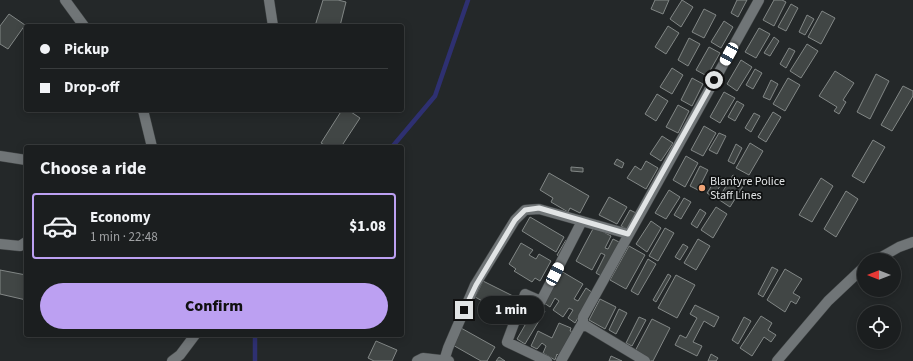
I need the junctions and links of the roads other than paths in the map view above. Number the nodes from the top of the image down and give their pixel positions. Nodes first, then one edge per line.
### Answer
1 (65, 0) edge
2 (269, 0) edge
3 (759, 0) edge
4 (83, 24) edge
5 (273, 24) edge
6 (143, 112) edge
7 (152, 145) edge
8 (0, 156) edge
9 (24, 160) edge
10 (582, 221) junction
11 (628, 234) junction
12 (913, 242) edge
13 (24, 243) edge
14 (0, 244) edge
15 (888, 253) edge
16 (857, 274) edge
17 (583, 322) junction
18 (194, 337) edge
19 (172, 361) edge
20 (417, 361) edge
21 (446, 361) edge
22 (547, 361) edge
23 (561, 361) edge
24 (645, 361) edge
25 (776, 361) edge

1 - 4 street
2 - 5 street
3 - 11 street
6 - 7 street
8 - 9 street
10 - 11 street
10 - 21 street
10 - 22 street
11 - 17 street
12 - 15 street
13 - 14 street
16 - 25 street
17 - 23 street
17 - 24 street
18 - 19 street
20 - 21 street

